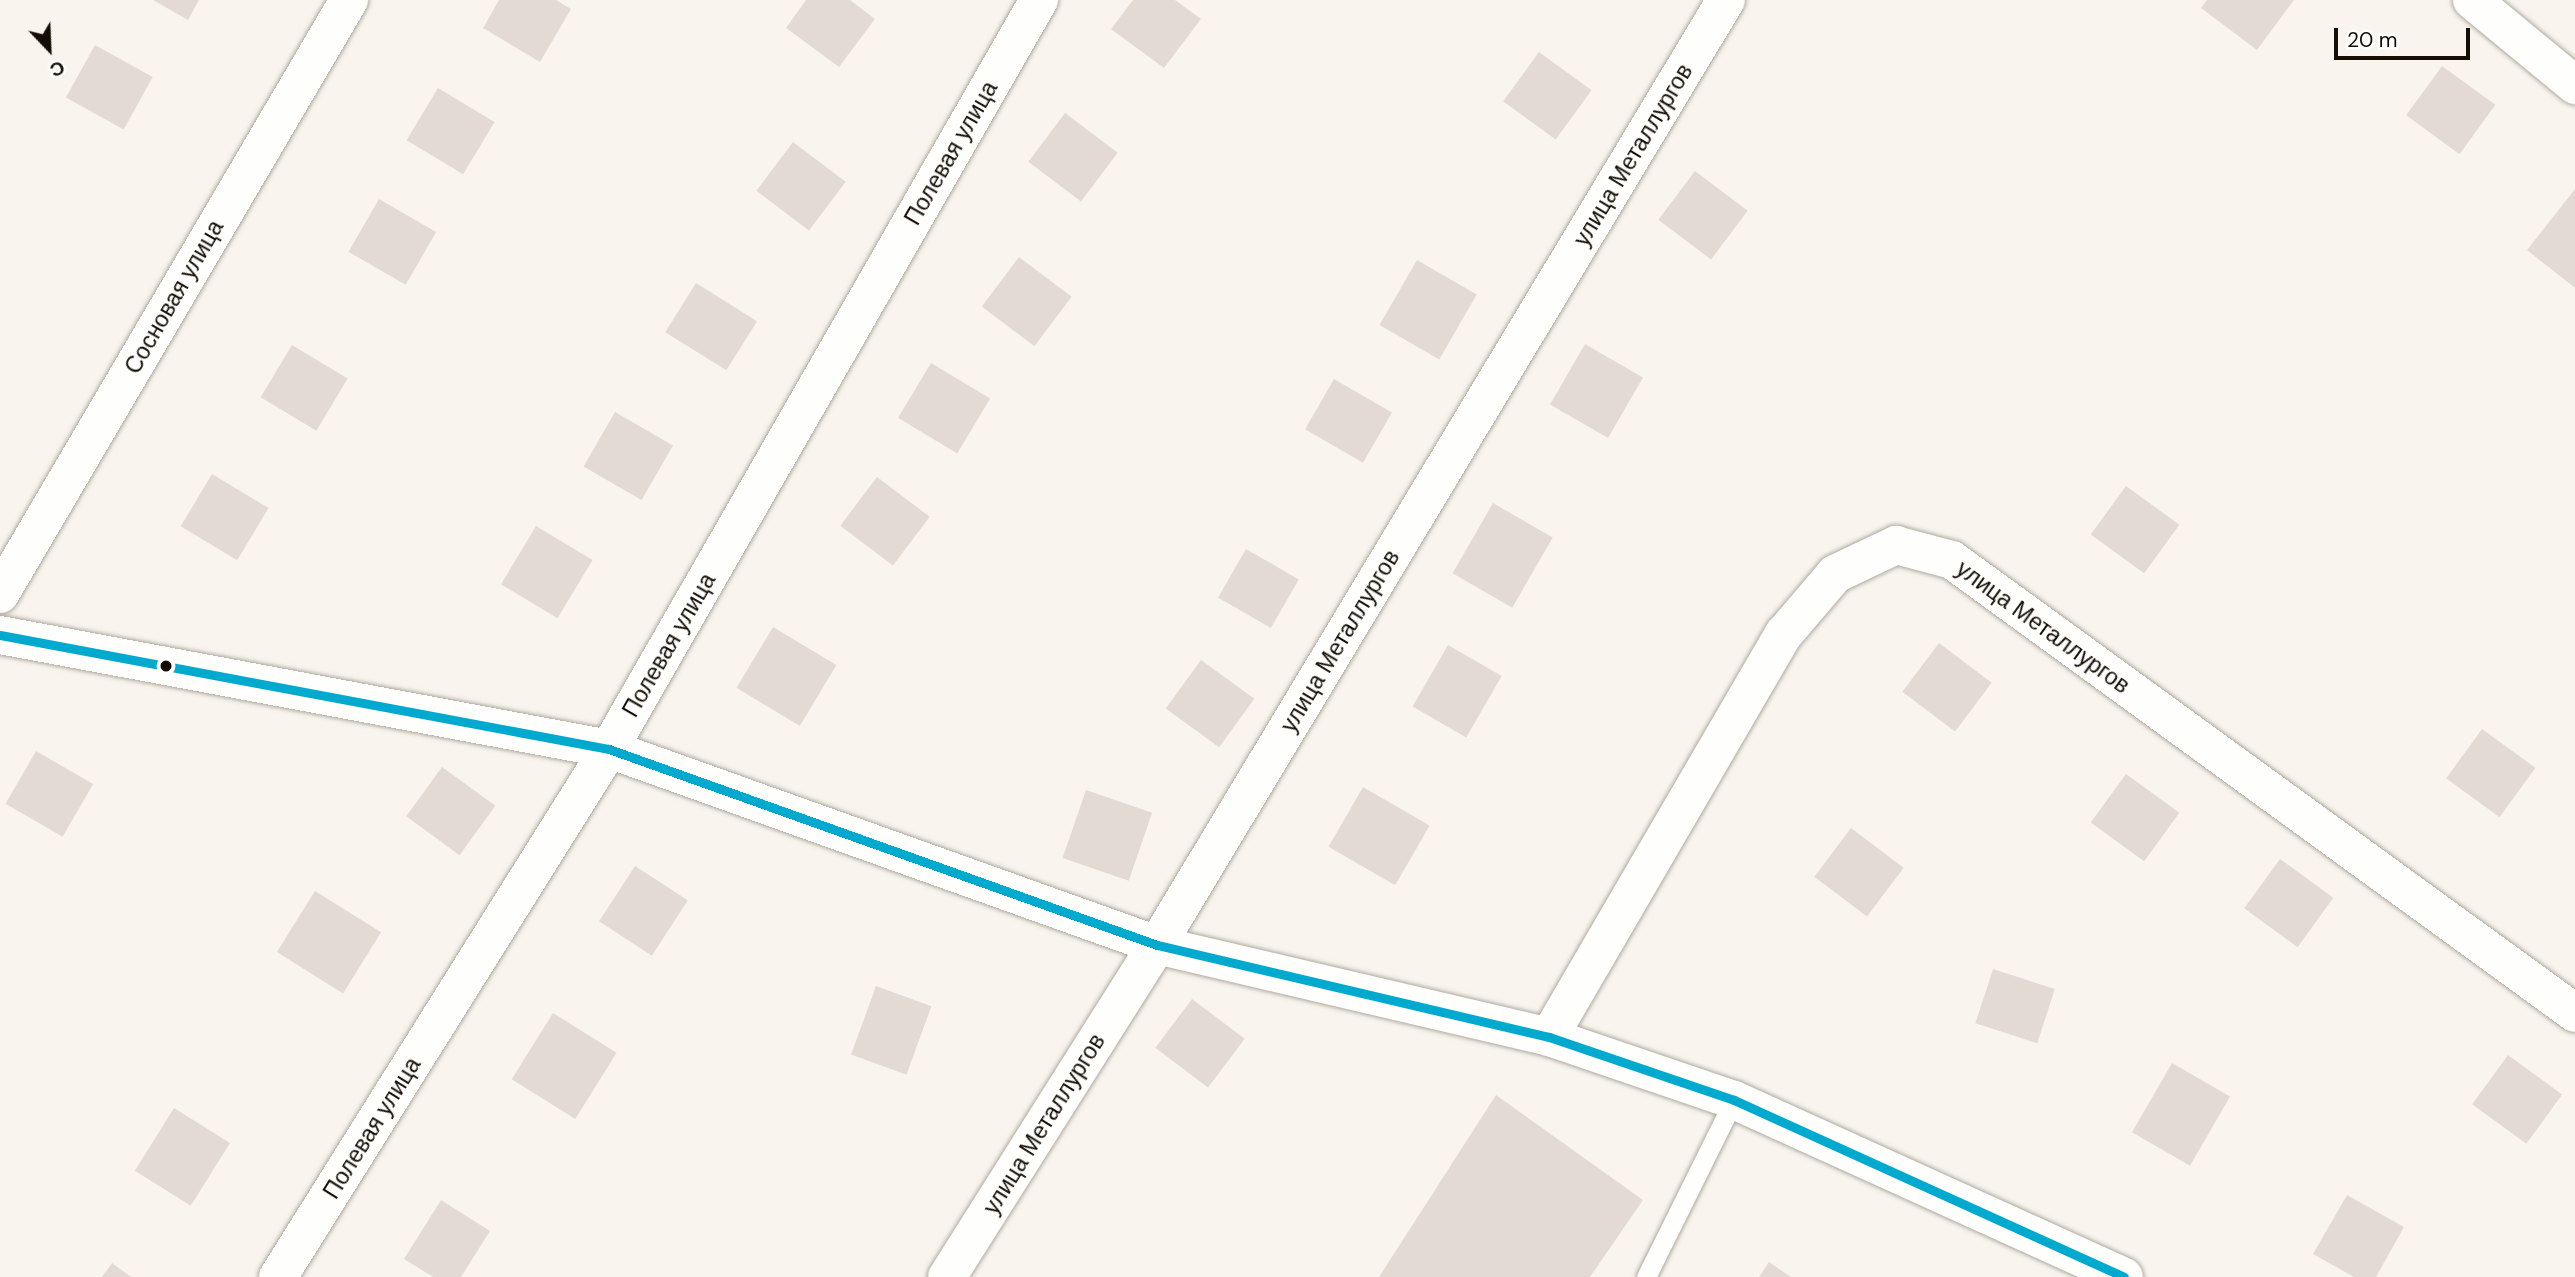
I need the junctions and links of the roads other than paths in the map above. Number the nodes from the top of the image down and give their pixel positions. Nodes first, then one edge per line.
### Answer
1 (349, 0) edge
2 (1039, 0) edge
3 (1727, 0) edge
4 (2472, 0) edge
5 (2575, 85) edge
6 (0, 594) edge
7 (0, 635) edge
8 (609, 749) junction
9 (1157, 945) junction
10 (2575, 1013) edge
11 (1549, 1037) junction
12 (1734, 1100) junction
13 (278, 1277) edge
14 (947, 1277) edge
15 (1646, 1277) edge
16 (2124, 1277) edge

1 - 6 street, Сосновая улица
2 - 8 street, Полевая улица
3 - 9 street, улица Металлургов
4 - 5 street
7 - 8 street
8 - 9 street
8 - 13 street, Полевая улица
9 - 11 street
9 - 14 street, улица Металлургов
10 - 11 street, улица Металлургов
11 - 12 street
12 - 15 lane
12 - 16 street

